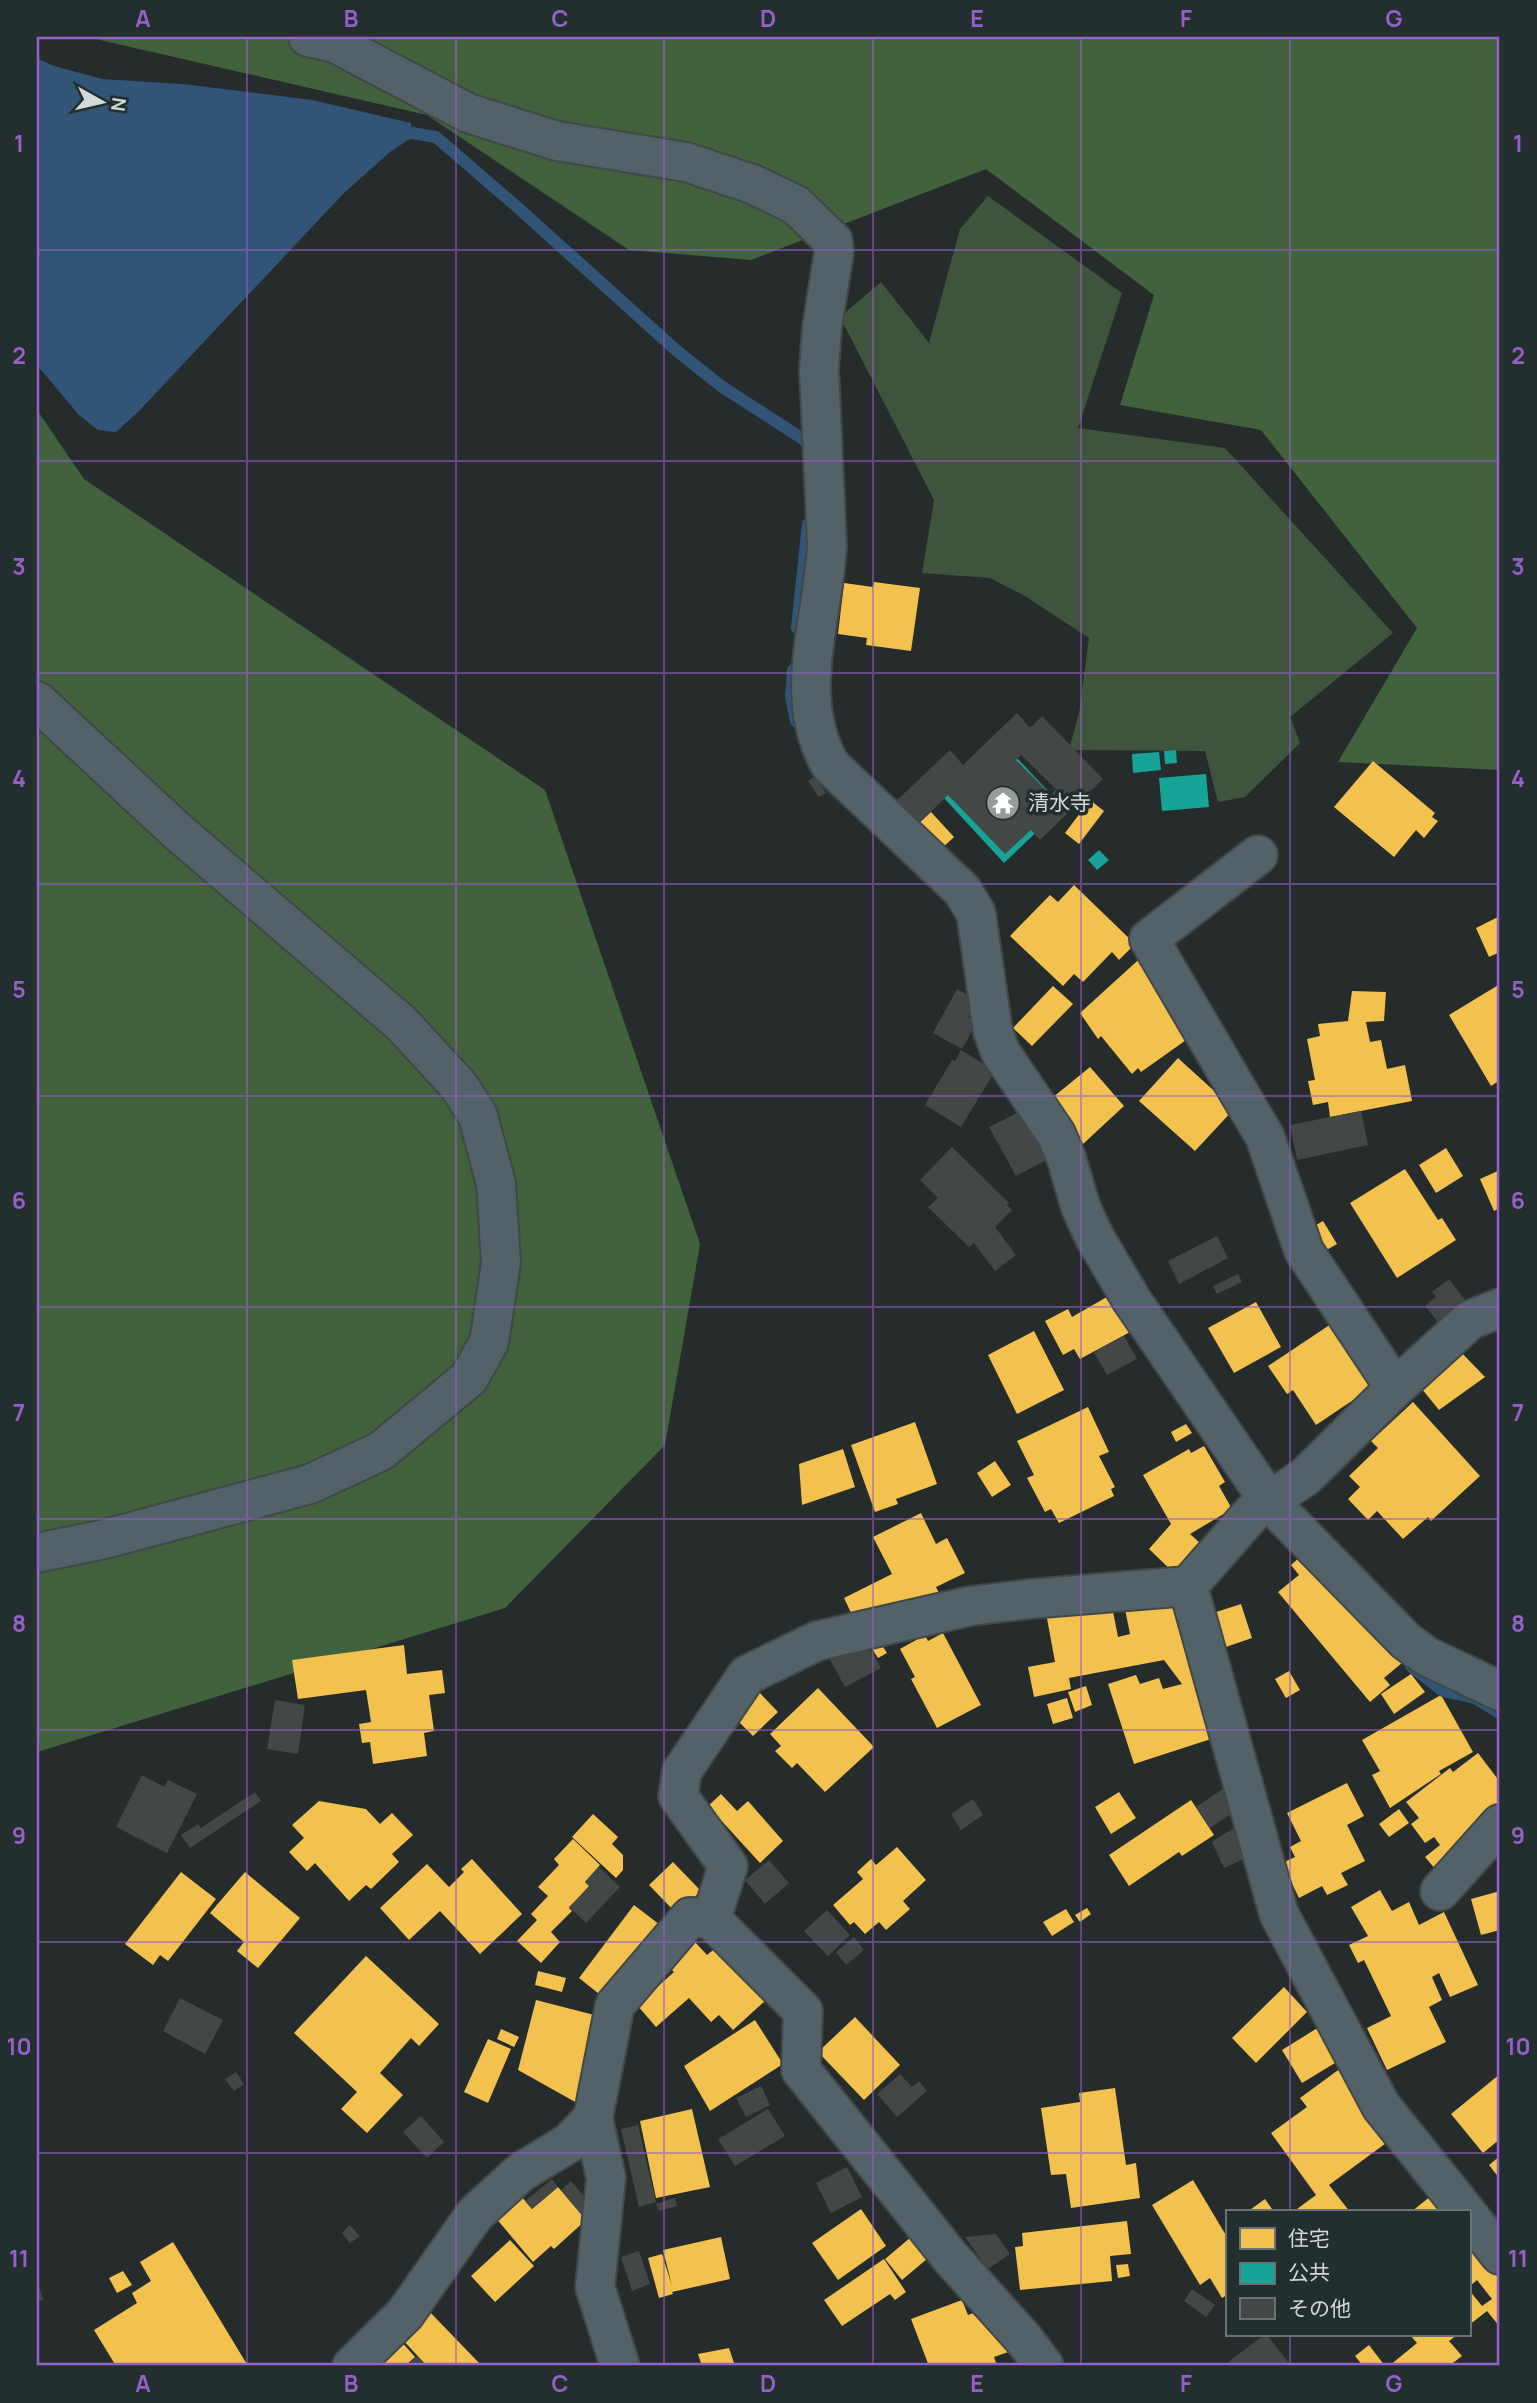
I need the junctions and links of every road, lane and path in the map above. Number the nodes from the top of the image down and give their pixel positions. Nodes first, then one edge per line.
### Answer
1 (308, 37) edge
2 (37, 702) edge
3 (1258, 855) dead end
4 (1500, 1308) edge
5 (1395, 1388) junction
6 (1269, 1501) junction
7 (37, 1553) edge
8 (1188, 1587) junction
9 (1500, 1691) edge
10 (1500, 1824) edge
11 (1440, 1891) dead end
12 (711, 1919) junction
13 (593, 2118) junction
14 (1464, 2210) edge
15 (1470, 2218) edge
16 (1500, 2255) edge
17 (352, 2366) edge
18 (620, 2366) edge
19 (1044, 2366) edge

1 - 6 street
2 - 7 street
3 - 5 street
4 - 5 street
5 - 6 street
6 - 8 street
6 - 9 street
8 - 12 street
8 - 14 street
10 - 11 street
12 - 13 street
12 - 19 street
13 - 17 street
13 - 18 street
15 - 16 street

